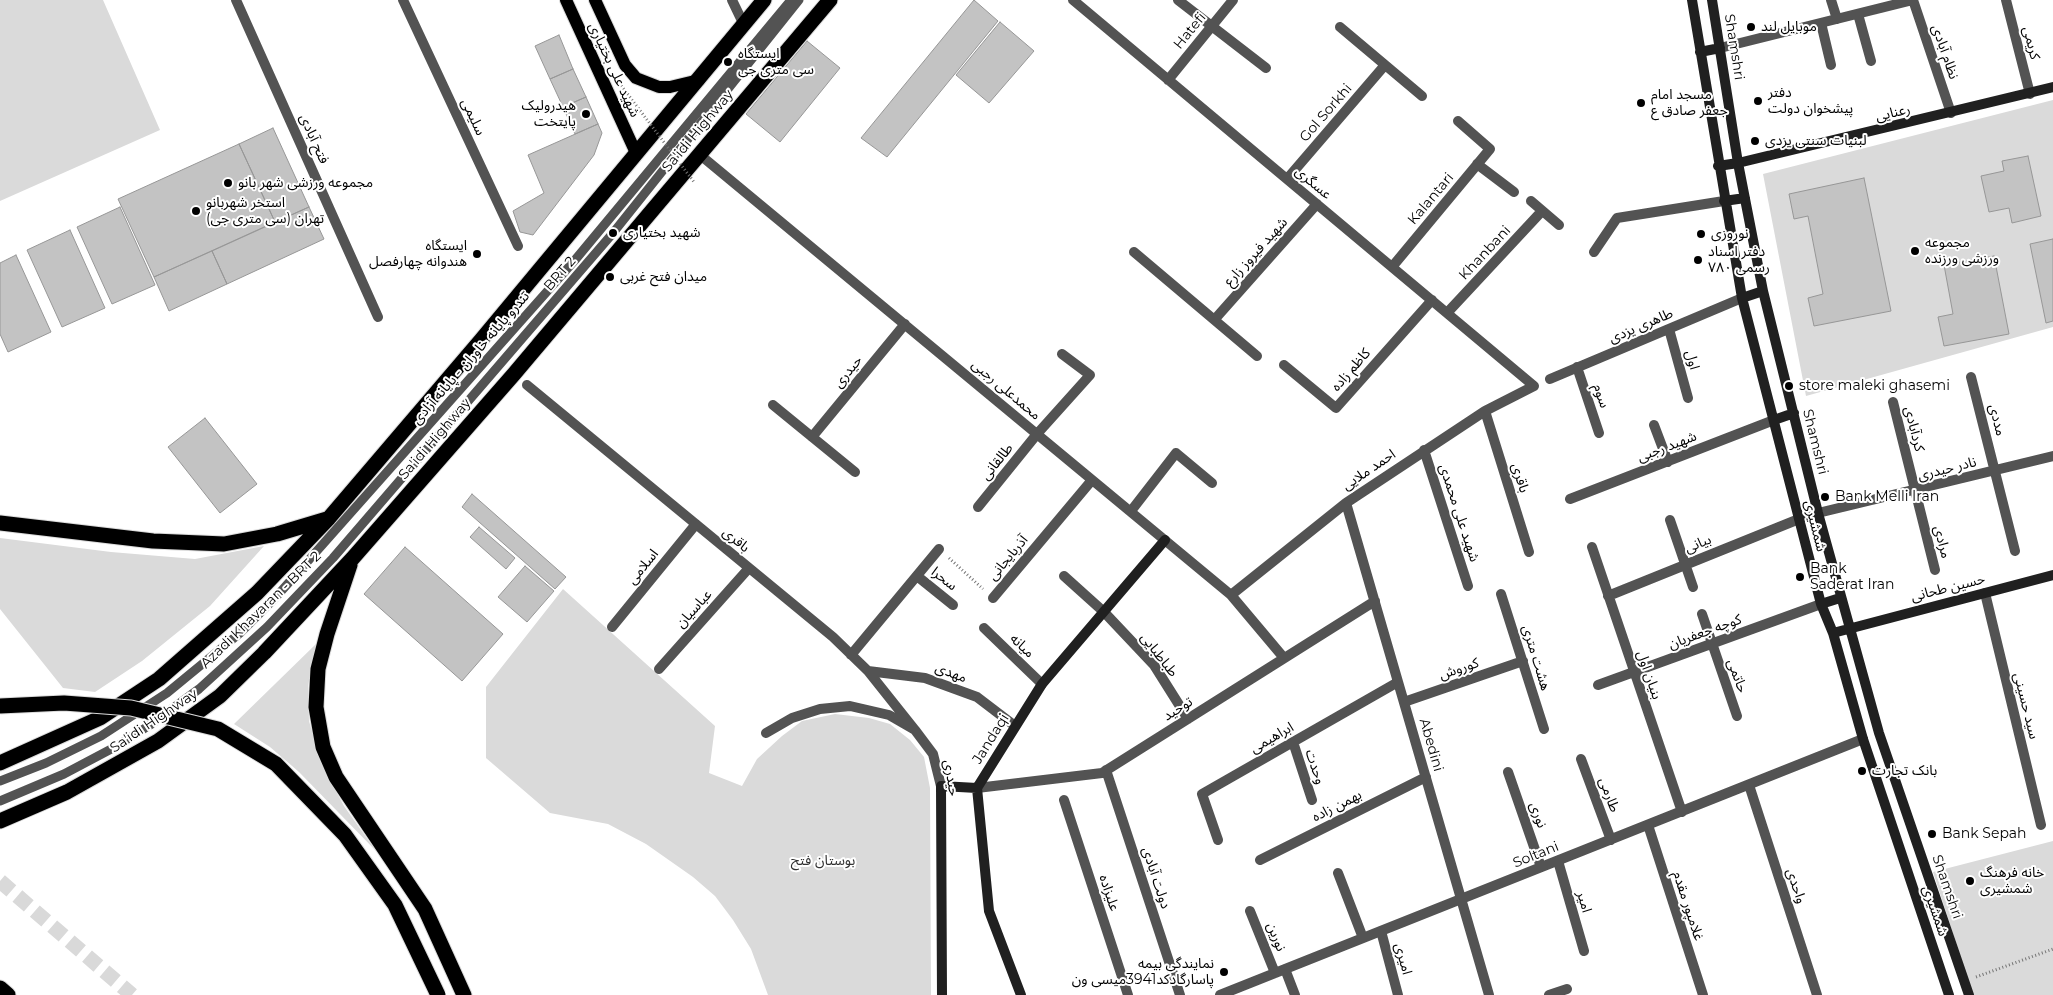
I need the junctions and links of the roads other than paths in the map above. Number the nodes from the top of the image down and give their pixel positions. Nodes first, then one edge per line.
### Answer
1 (236, 0) edge
2 (403, 0) edge
3 (566, 0) edge
4 (595, 0) edge
5 (732, 0) edge
6 (764, 0) edge
7 (791, 0) edge
8 (799, 0) edge
9 (830, 0) edge
10 (1073, 0) edge
11 (1178, 0) edge
12 (1233, 0) edge
13 (1692, 0) edge
14 (1712, 0) edge
15 (1831, 0) edge
16 (1913, 0) edge
17 (2006, 0) edge
18 (1858, 14) junction
19 (1837, 19) junction
20 (1821, 23) junction
21 (744, 25) junction
22 (1212, 27) junction
23 (1340, 28) dead end
24 (1720, 48) junction
25 (1700, 52) junction
26 (1871, 61) dead end
27 (1385, 65) junction
28 (1831, 65) dead end
29 (1266, 68) dead end
30 (699, 80) junction
31 (1168, 80) junction
32 (2053, 87) edge
33 (2030, 94) junction
34 (1422, 96) dead end
35 (1951, 113) junction
36 (1458, 122) dead end
37 (636, 153) junction
38 (699, 154) junction
39 (1738, 163) junction
40 (1477, 164) junction
41 (1718, 166) junction
42 (1287, 179) junction
43 (1514, 192) dead end
44 (1745, 198) junction
45 (1531, 201) dead end
46 (1724, 201) junction
47 (1317, 204) junction
48 (1542, 211) junction
49 (1559, 225) dead end
50 (518, 246) dead end
51 (1134, 252) dead end
52 (1594, 252) dead end
53 (1392, 267) junction
54 (1763, 290) junction
55 (1742, 298) junction
56 (1432, 300) junction
57 (1447, 314) junction
58 (378, 317) dead end
59 (1215, 319) junction
60 (905, 324) junction
61 (1669, 328) junction
62 (1062, 354) dead end
63 (1257, 356) dead end
64 (1284, 365) dead end
65 (1577, 367) junction
66 (1971, 377) dead end
67 (1550, 379) dead end
68 (527, 385) dead end
69 (1534, 386) joint
70 (1688, 398) dead end
71 (1893, 402) dead end
72 (773, 405) dead end
73 (1485, 411) junction
74 (1794, 413) junction
75 (1774, 420) junction
76 (1654, 425) dead end
77 (1599, 432) dead end
78 (1037, 434) junction
79 (812, 437) junction
80 (1424, 450) junction
81 (2053, 456) edge
82 (1668, 462) junction
83 (1996, 470) junction
84 (855, 472) dead end
85 (1092, 480) junction
86 (1212, 483) dead end
87 (1916, 491) junction
88 (1570, 499) dead end
89 (1346, 503) junction
90 (978, 507) dead end
91 (1131, 511) junction
92 (1818, 513) junction
93 (329, 518) junction
94 (1799, 519) junction
95 (1670, 520) dead end
96 (0, 523) edge
97 (696, 524) junction
98 (1165, 540) junction
99 (322, 547) joint
100 (1592, 547) dead end
101 (939, 549) road end
102 (1529, 552) dead end
103 (2015, 552) dead end
104 (334, 558) joint
105 (352, 559) junction
106 (1684, 564) junction
107 (749, 568) junction
108 (1935, 570) dead end
109 (2053, 575) edge
110 (917, 576) junction
111 (1064, 576) dead end
112 (1468, 586) dead end
113 (1693, 587) dead end
114 (1985, 593) junction
115 (1502, 594) dead end
116 (1231, 595) junction
117 (1608, 596) junction
118 (993, 598) road end
119 (1840, 598) junction
120 (1375, 601) junction
121 (1822, 604) junction
122 (953, 605) dead end
123 (1104, 612) junction
124 (1702, 614) dead end
125 (612, 627) dead end
126 (984, 628) dead end
127 (1849, 628) junction
128 (1832, 633) junction
129 (1711, 645) junction
130 (851, 655) junction
131 (1284, 658) junction
132 (1523, 661) junction
133 (659, 669) dead end
134 (868, 671) junction
135 (1633, 672) junction
136 (1398, 682) junction
137 (1042, 684) junction
138 (1598, 685) dead end
139 (1404, 702) junction
140 (0, 706) edge
141 (1737, 716) dead end
142 (1188, 719) junction
143 (1015, 726) junction
144 (915, 730) junction
145 (1544, 730) dead end
146 (766, 733) dead end
147 (1879, 733) junction
148 (1863, 739) junction
149 (1293, 742) junction
150 (1581, 759) dead end
151 (0, 763) edge
152 (1106, 770) junction
153 (1508, 772) dead end
154 (1426, 777) junction
155 (0, 781) edge
156 (1749, 785) junction
157 (941, 786) junction
158 (977, 788) junction
159 (1064, 800) dead end
160 (1312, 800) dead end
161 (0, 801) edge
162 (1682, 812) junction
163 (0, 821) edge
164 (1648, 825) junction
165 (2041, 825) dead end
166 (1218, 840) dead end
167 (1610, 840) junction
168 (1260, 860) dead end
169 (1558, 861) junction
170 (1542, 867) junction
171 (1338, 873) dead end
172 (1461, 899) junction
173 (1250, 911) dead end
174 (1381, 931) junction
175 (1364, 938) junction
176 (1584, 951) dead end
177 (1280, 971) junction
178 (0, 988) edge
179 (1567, 989) dead end
180 (8, 995) edge
181 (438, 995) edge
182 (464, 995) edge
183 (942, 995) edge
184 (1021, 995) edge
185 (1128, 995) edge
186 (1180, 995) edge
187 (1220, 995) edge
188 (1295, 995) edge
189 (1398, 995) edge
190 (1489, 995) edge
191 (1549, 995) edge
192 (1703, 995) edge
193 (1817, 995) edge
194 (1949, 995) edge
195 (1969, 995) edge

1 - 58 street, فتح آبادی
2 - 50 street, سلیمی
3 - 37 main road, شهید علی بختیاری
4 - 30 main road, شهید علی بختیاری
5 - 21 street
6 - 21 highway, Sa'idi Highway
7 - 99 lane, تندرو پایانه خاوران - پایانه آزادی
8 - 104 lane, BRT 2
9 - 38 highway, Sa'idi Highway
10 - 31 street, عسگری
11 - 22 street
12 - 22 street, Hatefi
13 - 25 main road
14 - 24 main road, Shamshri
15 - 19 street
16 - 18 street
16 - 35 street, نظام آبادی
17 - 33 street, کریمی
18 - 19 street
18 - 26 street
19 - 20 street
20 - 24 street
20 - 28 street
21 - 30 highway, Sa'idi Highway
22 - 29 street
22 - 31 street, Hatefi
23 - 27 street
24 - 25 main road
24 - 39 main road, Shamshri
25 - 41 main road, شمشیری
27 - 34 street
27 - 42 street, Gol Sorkhi
30 - 37 highway, Sa'idi Highway
31 - 42 street, عسگری
32 - 33 main road, رعنایی
33 - 35 main road, رعنایی
35 - 39 main road, رعنایی
36 - 40 street, Kalantari
37 - 93 highway, Sa'idi Highway
38 - 60 street, محمدعلی رجبی
38 - 105 highway, Sa'idi Highway
39 - 41 main road, رعنایی
39 - 44 main road, Shamshri
40 - 43 street
40 - 53 street, Kalantari
41 - 46 main road, شمشیری
42 - 47 street, عسگری
44 - 46 main road
44 - 54 main road, Shamshri
45 - 48 street
46 - 52 street
46 - 55 main road, شمشیری
47 - 53 street, عسگری
47 - 59 street, شهید فیروز زارع
48 - 49 street
48 - 57 street, Khanbani
51 - 59 street
53 - 56 street, عسگری
54 - 55 main road
54 - 74 main road, Shamshri
55 - 61 street, طاهری یزدی
55 - 75 main road, شمشیری
56 - 57 street, عسگری
56 - 64 street, کاظم زاده
57 - 69 street, عسگری
59 - 63 street
60 - 78 street, محمدعلی رجبی
60 - 79 street, حیدری
61 - 65 street, طاهری یزدی
61 - 70 street, اول
62 - 78 street, طالقانی
65 - 67 street, طاهری یزدی
65 - 77 street, سوم
66 - 83 street, مددی
68 - 97 street, باقری
69 - 73 street, احمد ملایی
71 - 87 street, کردآبادی
72 - 79 street
73 - 80 street, احمد ملایی
73 - 102 street, باقری
74 - 75 main road
74 - 92 main road, Shamshri
75 - 82 street, شهید رجبی
75 - 94 main road, شمشیری
76 - 82 street
78 - 85 street, محمدعلی رجبی
78 - 90 street, طالقانی
79 - 84 street
80 - 89 street, احمد ملایی
80 - 112 street, شهید علی محمدی
81 - 83 street, نادر حیدری
82 - 88 street, شهید رجبی
83 - 87 street, نادر حیدری
83 - 103 street, مددی
85 - 91 street, محمدعلی رجبی
85 - 118 street, آذربایجانی
86 - 91 street
87 - 92 street, نادر حیدری
87 - 108 street, مرادی
89 - 116 street, احمد ملایی
89 - 120 street, Abedini
91 - 98 street, محمدعلی رجبی
92 - 94 main road
92 - 119 main road, Shamshri
93 - 96 highway
93 - 151 highway, Sa'idi Highway
94 - 106 street, بیانی
94 - 121 main road, شمشیری
95 - 106 street
97 - 107 street, باقری
97 - 125 street, اسلامی
98 - 116 street, محمدعلی رجبی
98 - 123 main road, Jandaqi
99 - 155 lane, Azadi Khavaran - BRT 2
100 - 117 street, بنیان اول
101 - 110 street
104 - 161 lane, Azadi Khavaran - BRT 2
105 - 163 highway, Sa'idi Highway
105 - 182 highway
106 - 113 street
106 - 117 street, بیانی
107 - 130 street, باقری
107 - 133 street, عباسیان
109 - 114 main road, حسین طحانی
110 - 122 street, سحرا
110 - 130 street
111 - 123 street, طباطبایی
114 - 127 main road, حسین طحانی
114 - 165 street, سید حسینی
115 - 132 street, هشت متری
116 - 131 street, محمدعلی رجبی
117 - 135 street, بنیان اول
119 - 121 main road
119 - 127 main road, Shamshri
120 - 131 street, توحید
120 - 136 street, Abedini
121 - 128 main road, شمشیری
121 - 129 street, کوچه جعفریان
123 - 137 main road, Jandaqi
123 - 142 street, طباطبایی
124 - 129 street, حاتمی
126 - 137 street, میانه
127 - 128 main road, حسین طحانی
127 - 147 main road, Shamshri
128 - 148 main road, شمشیری
129 - 135 street, کوچه جعفریان
129 - 141 street, حاتمی
130 - 134 street, باقری
131 - 142 street, توحید
132 - 139 street, کوروش
132 - 145 street, هشت متری
134 - 143 street, مهدی
134 - 144 street, باقری
135 - 138 street, کوچه جعفریان
135 - 162 street, بنیان اول
136 - 139 street, Abedini
136 - 149 street, ابراهیمی
137 - 143 main road, Jandaqi
139 - 154 street, Abedini
140 - 181 highway, bridge
142 - 152 street, توحید
143 - 158 main road, Jandaqi
144 - 146 street, حیدری
144 - 157 street, حیدری
147 - 148 main road
147 - 195 main road, Shamshri
148 - 156 street, Soltani
148 - 194 main road, شمشیری
149 - 160 street, وحدت
149 - 166 street, ابراهیمی
150 - 167 street, طارمی
152 - 158 street, توحید
152 - 186 street, دولت آبادی
153 - 170 street, نوری
154 - 168 street, بهمن زاده
154 - 172 street, Abedini
156 - 162 street, Soltani
156 - 193 street, واحدی
157 - 158 main road
157 - 183 main road, حیدری
158 - 184 main road
159 - 185 street, علیزاده
162 - 164 street, Soltani
164 - 167 street, Soltani
164 - 192 street, غلامپور مقدم
167 - 169 street, Soltani
169 - 170 street, Soltani
169 - 176 street, امیر
170 - 172 street, Soltani
171 - 175 street
172 - 174 street, Soltani
172 - 190 street, Abedini
173 - 177 street, نورین
174 - 175 street, Soltani
174 - 189 street, امیری
175 - 177 street, Soltani
177 - 187 street, Soltani
177 - 188 street, نورین
178 - 180 highway
179 - 191 street

